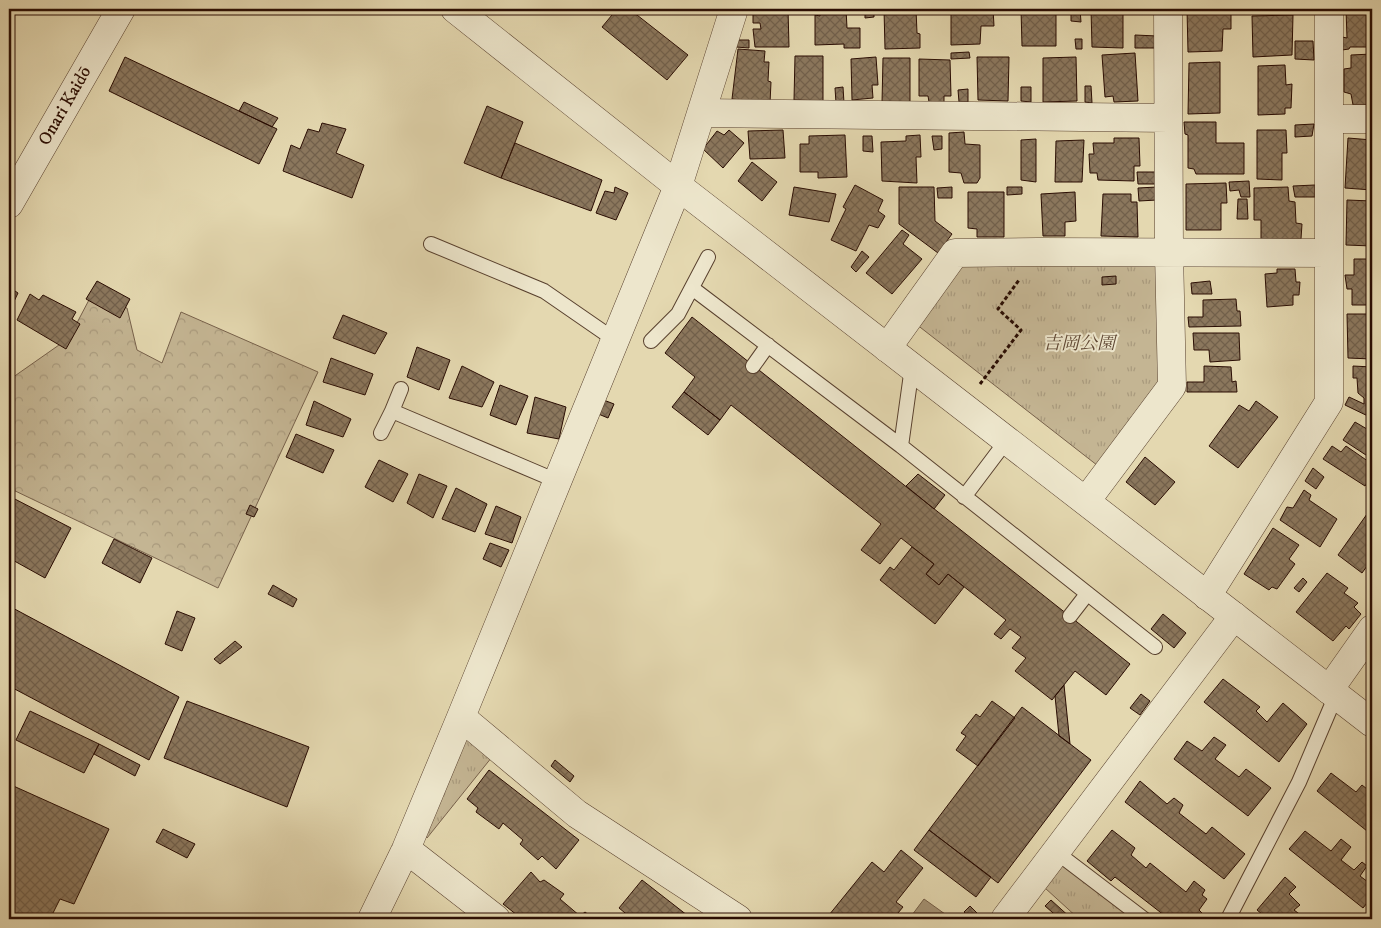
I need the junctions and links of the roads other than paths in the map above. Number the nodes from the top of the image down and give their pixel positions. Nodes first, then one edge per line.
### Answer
1 (121, 9) edge
2 (455, 9) edge
3 (734, 9) edge
4 (1168, 9) edge
5 (1329, 9) edge
6 (701, 113) junction
7 (1168, 118) junction
8 (1329, 119) junction
9 (1372, 119) edge
10 (678, 186) junction
11 (9, 204) edge
12 (430, 244) dead end
13 (1169, 252) junction
14 (1329, 253) junction
15 (708, 257) dead end
16 (692, 288) junction
17 (615, 340) junction
18 (651, 341) dead end
19 (768, 346) junction
20 (887, 348) junction
21 (753, 366) dead end
22 (912, 367) junction
23 (401, 389) dead end
24 (392, 411) junction
25 (381, 433) dead end
26 (1007, 440) junction
27 (901, 446) junction
28 (557, 481) junction
29 (964, 497) junction
30 (1086, 502) junction
31 (1087, 594) junction
32 (1208, 596) junction
33 (1070, 616) dead end
34 (1234, 616) junction
35 (1372, 629) edge
36 (1155, 647) dead end
37 (1333, 693) junction
38 (461, 717) junction
39 (1372, 723) edge
40 (406, 849) junction
41 (1056, 852) junction
42 (372, 919) edge
43 (496, 919) edge
44 (738, 919) edge
45 (1005, 919) edge
46 (1144, 919) edge
47 (1228, 919) edge

1 - 11 street, Onari Kaidō
2 - 10 street
3 - 6 street
4 - 7 street
5 - 8 street
6 - 7 street
6 - 10 street
7 - 13 street
8 - 9 street
8 - 14 street
10 - 17 street
10 - 20 street
12 - 17 lane
13 - 14 street
13 - 20 street
13 - 30 street
14 - 32 street
15 - 16 lane
16 - 18 lane
16 - 19 lane
17 - 28 street
19 - 21 lane
19 - 27 lane
20 - 22 street
22 - 26 street
22 - 27 lane
23 - 24 lane
24 - 25 lane
24 - 28 lane
26 - 29 lane
26 - 30 street
27 - 29 lane
28 - 38 street
29 - 31 lane
30 - 32 street
31 - 33 lane
31 - 36 lane
32 - 34 street
34 - 37 street
34 - 41 street
35 - 37 street
37 - 39 street
37 - 47 lane
38 - 40 street
38 - 44 street
40 - 42 street
40 - 43 street
41 - 45 street
41 - 46 lane

